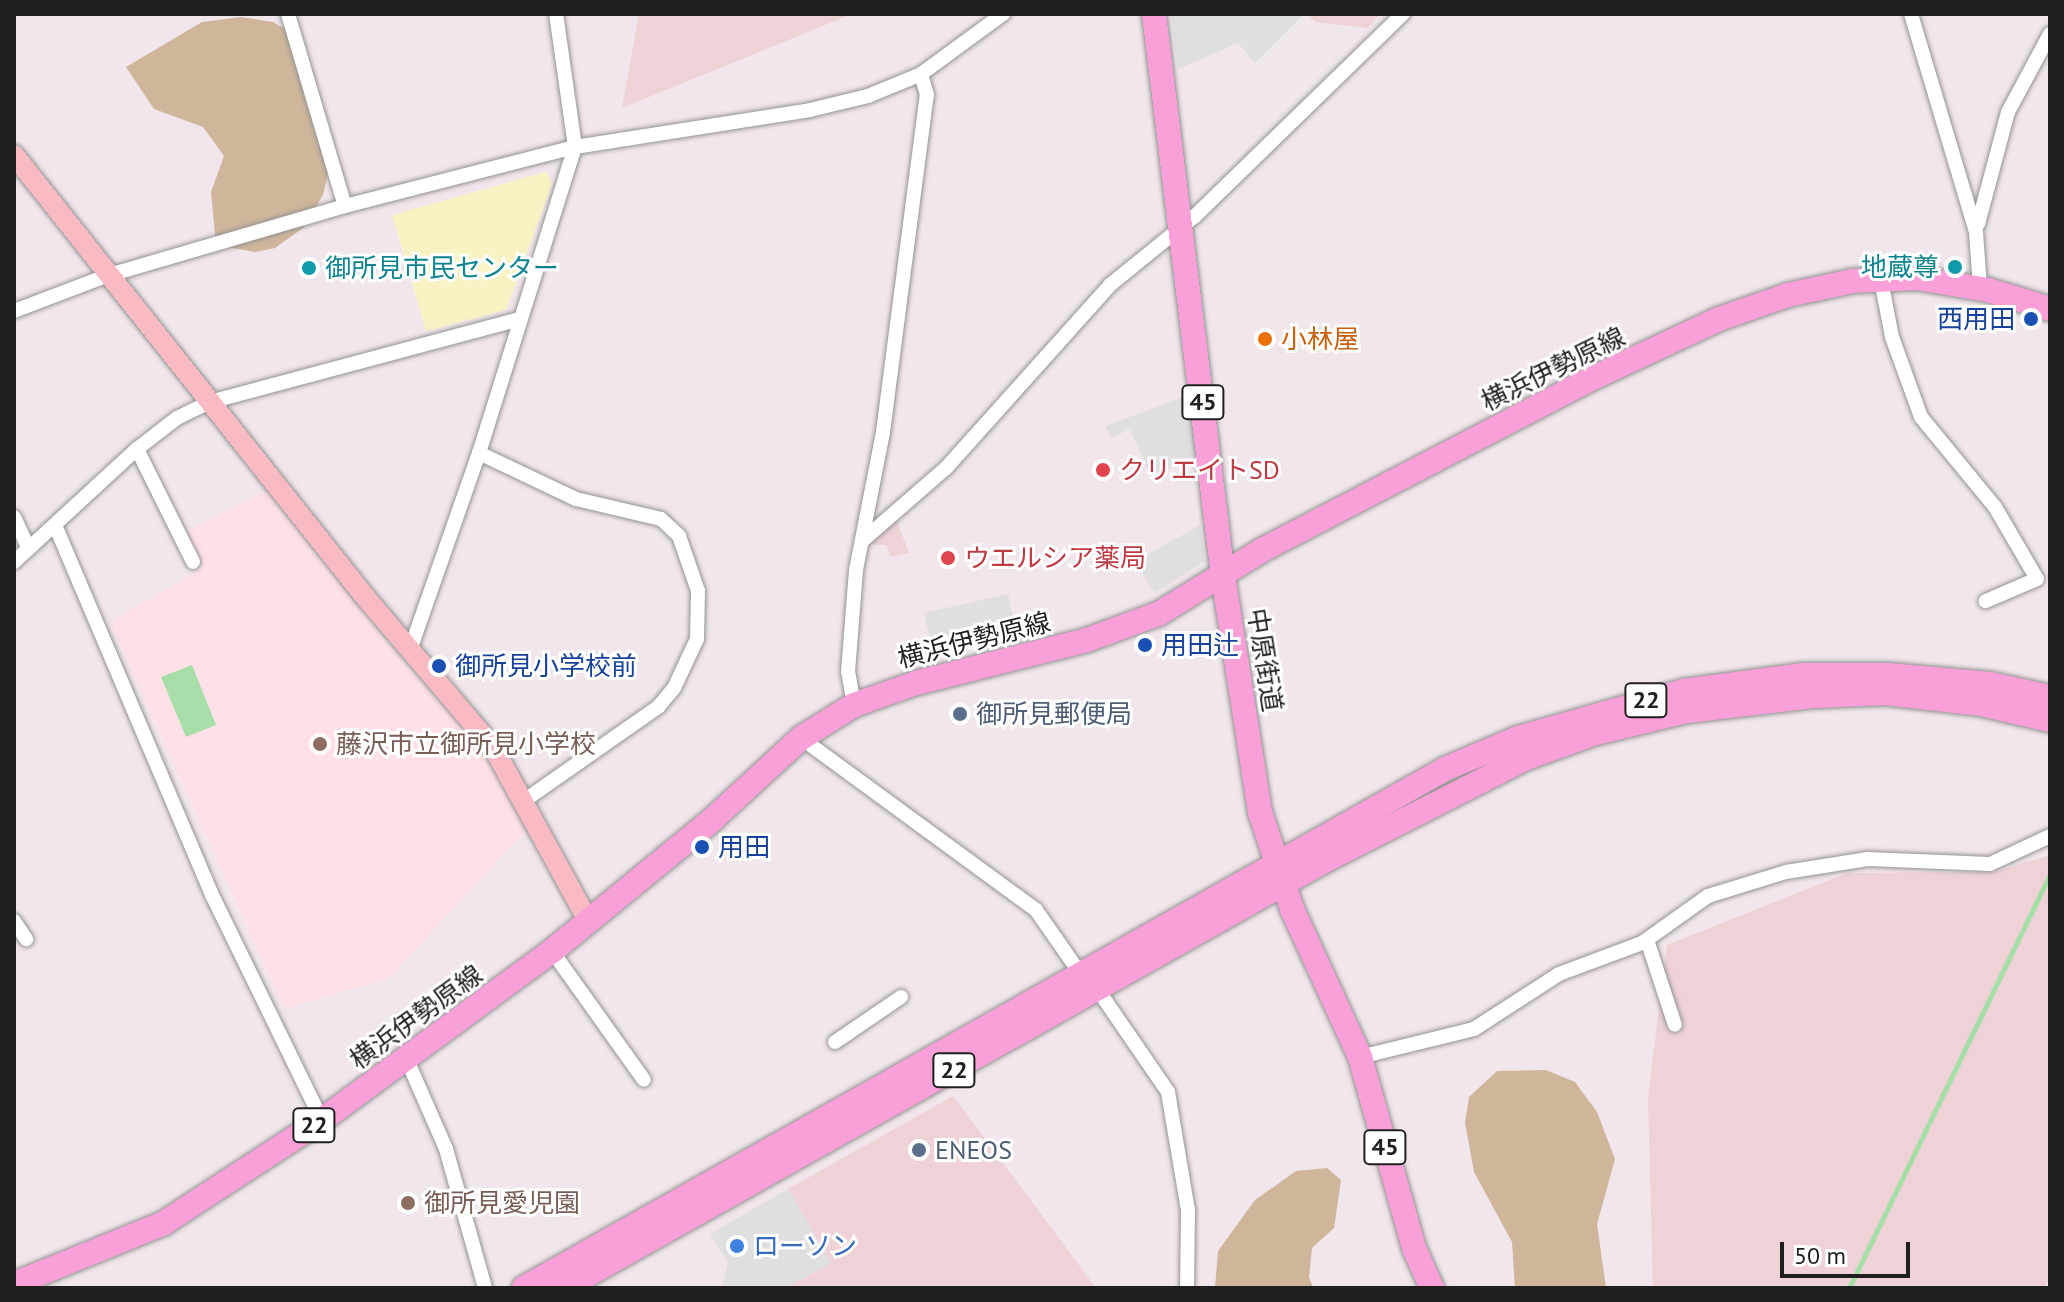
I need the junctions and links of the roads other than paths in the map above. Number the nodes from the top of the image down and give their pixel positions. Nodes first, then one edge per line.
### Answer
1 (288, 14) edge
2 (556, 14) edge
3 (1003, 14) edge
4 (1154, 14) edge
5 (1403, 14) edge
6 (1911, 14) edge
7 (2050, 34) edge
8 (921, 74) junction
9 (575, 147) junction
10 (14, 155) edge
11 (345, 206) junction
12 (1182, 228) junction
13 (1976, 232) junction
14 (109, 275) junction
15 (1881, 280) junction
16 (1980, 288) junction
17 (2050, 309) edge
18 (14, 311) edge
19 (519, 319) junction
20 (210, 402) junction
21 (137, 449) junction
22 (479, 453) junction
23 (14, 517) edge
24 (55, 525) junction
25 (862, 541) junction
26 (29, 549) junction
27 (14, 562) edge
28 (193, 562) dead end
29 (1223, 576) junction
30 (1986, 601) dead end
31 (410, 650) junction
32 (2050, 697) edge
33 (854, 705) junction
34 (2050, 720) edge
35 (801, 738) junction
36 (524, 801) junction
37 (2050, 836) edge
38 (1279, 875) junction
39 (14, 921) edge
40 (589, 922) junction
41 (26, 939) dead end
42 (1647, 940) junction
43 (552, 951) junction
44 (1080, 973) junction
45 (1098, 990) junction
46 (901, 997) dead end
47 (1675, 1025) dead end
48 (835, 1042) dead end
49 (1360, 1057) junction
50 (407, 1060) junction
51 (644, 1080) dead end
52 (322, 1120) junction
53 (14, 1284) edge
54 (485, 1288) edge
55 (524, 1288) edge
56 (564, 1288) edge
57 (1187, 1288) edge
58 (1432, 1288) edge

1 - 11 street
2 - 9 street
3 - 8 street
4 - 12 main road, 中原街道 / 45
5 - 12 street
6 - 13 street
7 - 13 street
8 - 9 street
8 - 25 street
9 - 11 street
9 - 19 street
10 - 14 street
11 - 14 street
12 - 25 street
12 - 29 main road, 中原街道 / 45
13 - 16 street
14 - 18 street
14 - 20 street
15 - 16 main road, 横浜伊勢原線 / 22
15 - 29 main road, 横浜伊勢原線 / 22
15 - 30 street
16 - 17 main road, 横浜伊勢原線 / 22
19 - 20 street
19 - 22 street
20 - 21 street
20 - 31 street
21 - 24 street
21 - 28 street
22 - 31 street
22 - 36 street
23 - 26 street
24 - 26 street
24 - 52 street
25 - 33 street
26 - 27 street
29 - 33 main road, 横浜伊勢原線 / 22
29 - 38 main road, 中原街道 / 45
31 - 36 street
32 - 38 main road, 22
33 - 35 main road, 横浜伊勢原線 / 22
34 - 38 main road, 22
35 - 40 main road, 横浜伊勢原線 / 22
35 - 44 street
36 - 40 street
37 - 42 street
38 - 44 main road, 22
38 - 45 main road, 22
38 - 49 main road, 中原街道 / 45
39 - 41 street
40 - 43 main road, 横浜伊勢原線 / 22
42 - 47 street
42 - 49 street
43 - 50 main road, 横浜伊勢原線 / 22
43 - 51 street
44 - 55 main road, 22
45 - 56 main road, 22
45 - 57 street
46 - 48 street
49 - 58 main road, 中原街道 / 45
50 - 52 main road, 横浜伊勢原線 / 22
50 - 54 street
52 - 53 main road, 横浜伊勢原線 / 22

